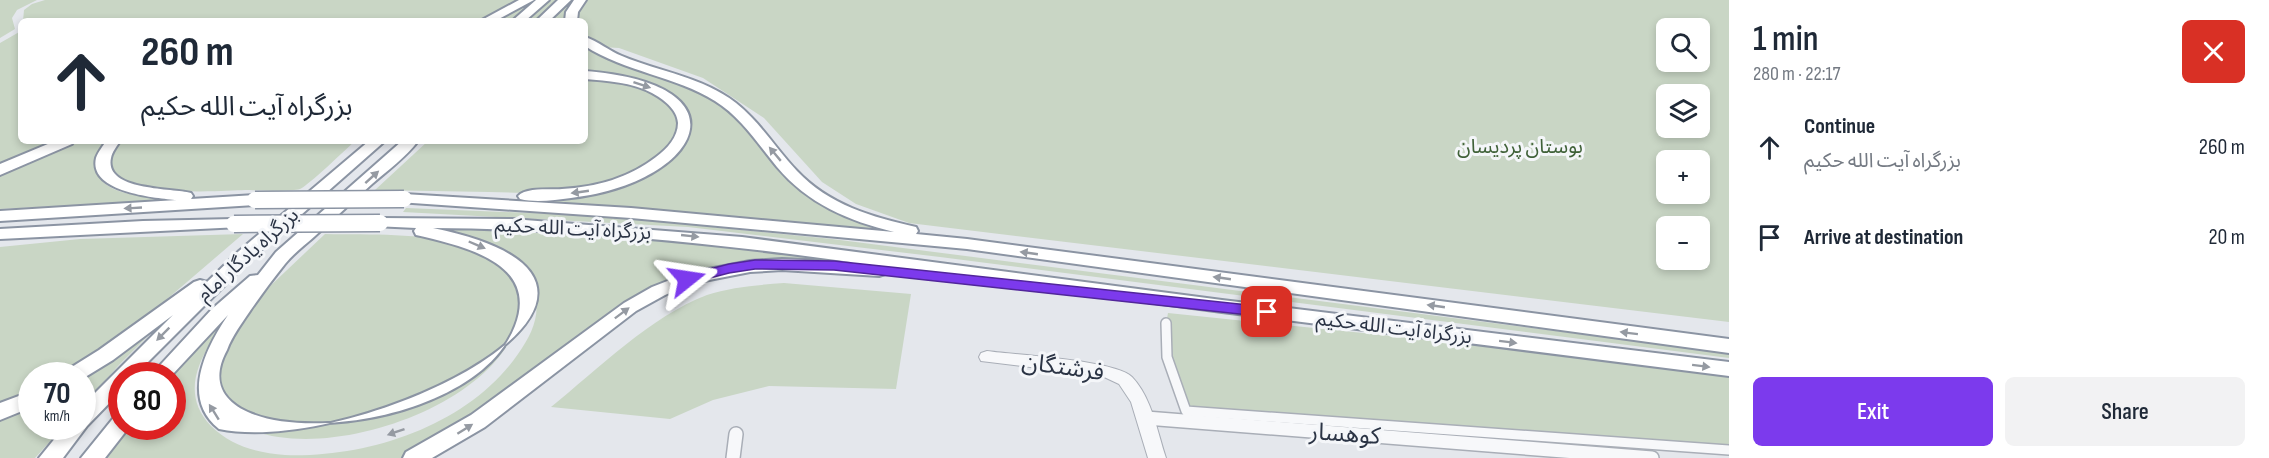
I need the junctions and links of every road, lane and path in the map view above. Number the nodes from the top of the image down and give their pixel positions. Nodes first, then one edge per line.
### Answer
1 (528, 0) edge
2 (543, 0) edge
3 (565, 0) edge
4 (580, 0) edge
5 (492, 18) edge
6 (522, 18) edge
7 (545, 18) edge
8 (571, 18) edge
9 (588, 43) edge
10 (588, 75) edge
11 (60, 144) edge
12 (111, 144) edge
13 (358, 144) edge
14 (374, 144) edge
15 (408, 144) edge
16 (0, 170) edge
17 (320, 190) junction
18 (404, 199) junction
19 (255, 200) junction
20 (0, 216) edge
21 (380, 222) junction
22 (143, 226) junction
23 (0, 234) edge
24 (0, 244) edge
25 (967, 244) junction
26 (245, 255) junction
27 (282, 256) junction
28 (1222, 306) junction
29 (1166, 323) dead end
30 (1729, 346) edge
31 (987, 357) dead end
32 (93, 362) edge
33 (136, 362) edge
34 (173, 362) edge
35 (1729, 369) edge
36 (108, 391) edge
37 (18, 404) edge
38 (96, 405) edge
39 (0, 412) edge
40 (1146, 418) junction
41 (736, 434) dead end
42 (108, 439) edge
43 (65, 440) edge
44 (1729, 450) edge
45 (50, 458) edge
46 (92, 458) edge
47 (414, 458) edge
48 (733, 458) edge
49 (1157, 458) edge
50 (1652, 458) edge

1 - 5 highway
2 - 6 highway
3 - 7 highway
4 - 8 highway
25 -> 9 highway
10 -> 18 highway
11 - 16 highway
12 - 19 highway
13 - 17 highway
14 - 17 highway, بزرگراه یادگار امام
27 -> 15 highway, بزرگراه یادگار امام
17 - 26 highway, بزرگراه یادگار امام
18 - 19 highway, bridge
18 - 25 highway, بزرگراه آیت الله حکیم
19 -> 20 highway
21 - 22 highway, bridge
21 -> 27 highway
21 -> 28 highway, بزرگراه آیت الله حکیم
22 - 23 highway
22 - 24 highway
30 -> 25 highway, بزرگراه آیت الله حکیم
26 - 32 highway
26 -> 33 highway, بزرگراه یادگار امام
27 - 34 highway, بزرگراه یادگار امام
28 -> 35 highway, بزرگراه آیت الله حکیم
47 -> 28 highway
29 - 44 street
31 - 40 street, فرشتگان
36 - 38 highway, بزرگراه یادگار امام
37 - 39 highway
40 - 49 street, فرشتگان
40 - 50 street, کوهسار
41 - 48 street
42 - 46 highway
43 - 45 highway

